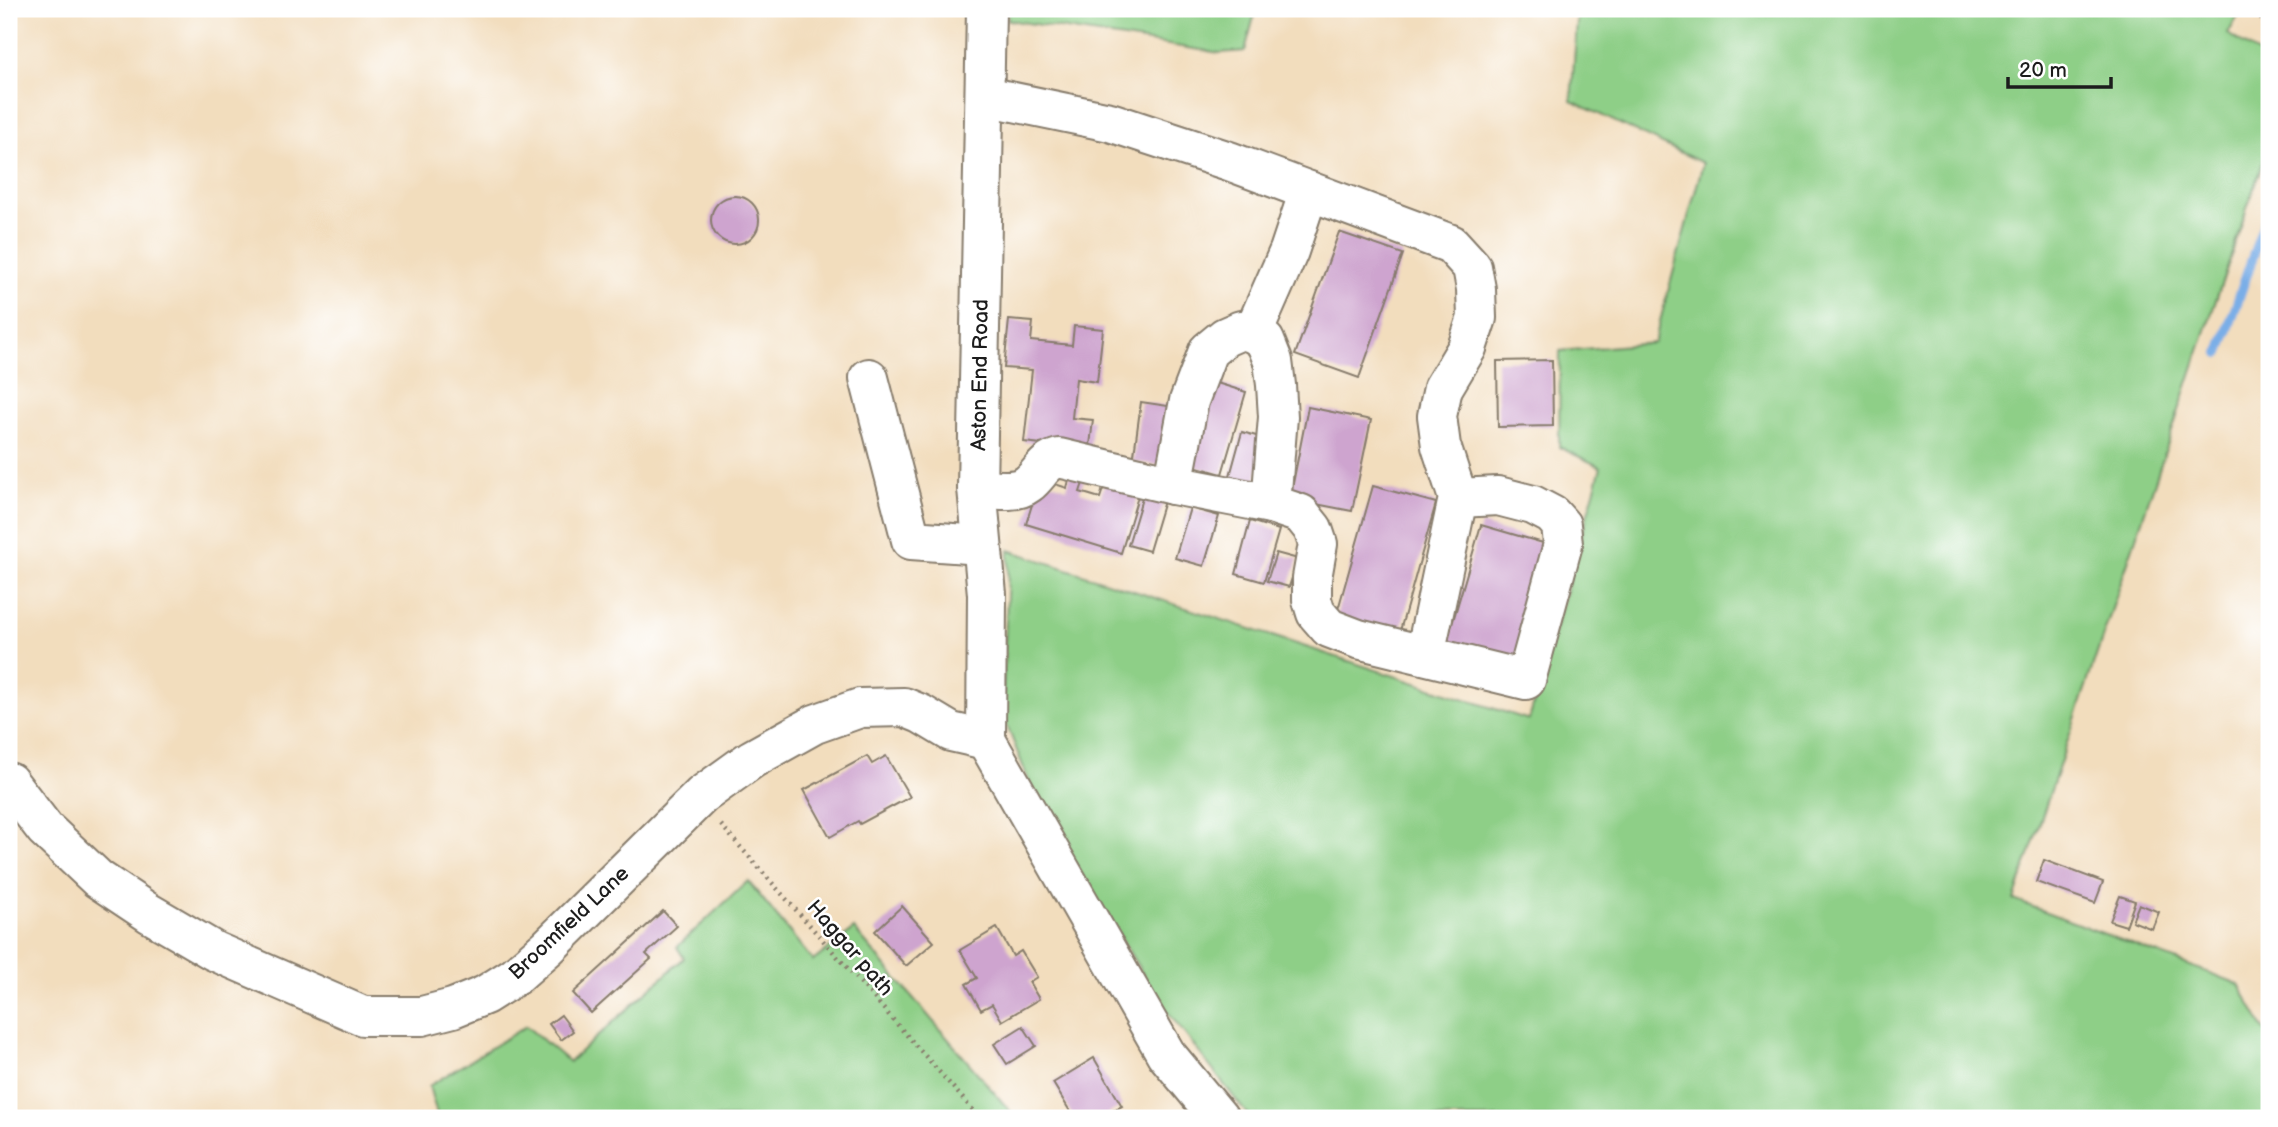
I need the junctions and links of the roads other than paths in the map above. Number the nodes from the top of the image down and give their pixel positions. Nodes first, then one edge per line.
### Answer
1 (986, 9) edge
2 (985, 96) junction
3 (1309, 191) junction
4 (1253, 332) junction
5 (869, 378) dead end
6 (1173, 485) junction
7 (977, 488) junction
8 (1458, 498) junction
9 (1271, 504) junction
10 (982, 545) junction
11 (1425, 655) junction
12 (986, 740) junction
13 (9, 782) edge
14 (1219, 1118) edge

1 - 2 street, Aston End Road
2 - 3 street
2 - 7 street, Aston End Road
3 - 4 street
3 - 8 street
4 - 6 street
4 - 9 street
5 - 10 street
6 - 7 street
6 - 9 street
7 - 10 street, Aston End Road
8 - 11 street
8 - 11 street
9 - 11 street
10 - 12 street, Aston End Road
12 - 13 street, Broomfield Lane
12 - 14 street

